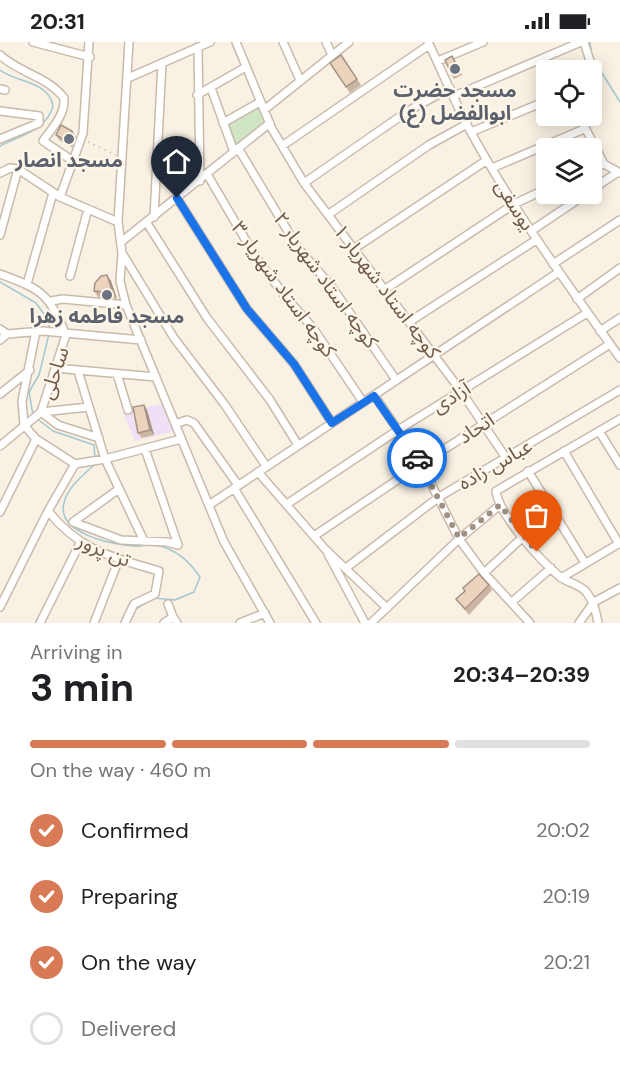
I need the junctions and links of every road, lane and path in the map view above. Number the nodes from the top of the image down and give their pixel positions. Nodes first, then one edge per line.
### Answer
1 (33, 42) edge
2 (89, 42) edge
3 (129, 42) edge
4 (210, 42) edge
5 (236, 42) edge
6 (283, 42) edge
7 (326, 42) edge
8 (349, 42) edge
9 (483, 42) edge
10 (583, 42) edge
11 (428, 43) edge
12 (198, 48) junction
13 (0, 55) edge
14 (332, 55) junction
15 (90, 57) junction
16 (588, 60) edge
17 (438, 61) junction
18 (162, 63) junction
19 (244, 68) junction
20 (128, 78) junction
21 (300, 80) junction
22 (211, 88) junction
23 (450, 88) junction
24 (197, 95) junction
25 (454, 96) junction
26 (260, 102) junction
27 (536, 105) edge
28 (264, 110) junction
29 (0, 111) edge
30 (223, 123) junction
31 (270, 123) junction
32 (467, 124) junction
33 (583, 126) edge
34 (584, 129) junction
35 (471, 132) junction
36 (1, 137) edge
37 (81, 139) junction
38 (282, 146) junction
39 (236, 150) junction
40 (122, 158) junction
41 (488, 160) junction
42 (73, 161) junction
43 (603, 164) joint
44 (492, 168) junction
45 (14, 169) junction
46 (0, 173) edge
47 (619, 173) edge
48 (207, 174) junction
49 (200, 181) junction
50 (304, 183) junction
51 (602, 183) edge
52 (536, 194) edge
53 (57, 195) junction
54 (177, 198) junction
55 (514, 204) junction
56 (571, 204) edge
57 (88, 209) junction
58 (329, 214) junction
59 (154, 217) junction
60 (620, 219) edge
61 (118, 222) junction
62 (147, 223) junction
63 (531, 231) junction
64 (0, 235) edge
65 (536, 240) junction
66 (121, 242) junction
67 (355, 248) junction
68 (122, 253) junction
69 (553, 264) junction
70 (620, 268) edge
71 (559, 272) junction
72 (0, 274) edge
73 (70, 276) dead end
74 (27, 284) junction
75 (384, 290) junction
76 (577, 298) junction
77 (51, 301) junction
78 (126, 305) junction
79 (586, 313) junction
80 (620, 318) edge
81 (409, 322) junction
82 (3, 331) edge
83 (40, 331) junction
84 (600, 331) junction
85 (66, 335) junction
86 (0, 340) edge
87 (141, 340) junction
88 (610, 344) junction
89 (434, 355) junction
90 (620, 358) edge
91 (55, 368) junction
92 (30, 370) junction
93 (78, 371) junction
94 (117, 374) junction
95 (156, 377) junction
96 (396, 380) junction
97 (620, 390) edge
98 (461, 391) junction
99 (0, 394) edge
100 (374, 396) junction
101 (363, 402) junction
102 (89, 407) junction
103 (128, 410) dead end
104 (41, 412) junction
105 (620, 419) edge
106 (332, 423) junction
107 (484, 423) junction
108 (175, 424) junction
109 (24, 425) junction
110 (398, 430) junction
111 (599, 431) junction
112 (99, 438) junction
113 (36, 439) junction
114 (181, 439) junction
115 (298, 445) junction
116 (0, 446) edge
117 (145, 449) junction
118 (564, 452) junction
119 (506, 458) junction
120 (105, 459) junction
121 (75, 464) junction
122 (420, 464) junction
123 (620, 465) edge
124 (267, 466) junction
125 (528, 471) junction
126 (258, 472) junction
127 (236, 487) junction
128 (118, 489) junction
129 (439, 497) junction
130 (287, 504) junction
131 (209, 505) junction
132 (500, 505) junction
133 (48, 511) junction
134 (0, 513) edge
135 (314, 536) junction
136 (523, 537) junction
137 (459, 538) junction
138 (144, 541) junction
139 (80, 543) junction
140 (619, 543) edge
141 (325, 549) junction
142 (119, 559) junction
143 (585, 563) junction
144 (346, 568) junction
145 (551, 568) junction
146 (484, 573) junction
147 (561, 578) junction
148 (620, 588) edge
149 (512, 602) junction
150 (594, 602) junction
151 (168, 604) dead end
152 (0, 607) edge
153 (387, 608) junction
154 (265, 613) junction
155 (175, 620) edge
156 (40, 623) edge
157 (94, 623) edge
158 (125, 623) edge
159 (165, 623) edge
160 (240, 623) edge
161 (270, 623) edge
162 (316, 623) edge
163 (365, 623) edge
164 (371, 623) edge
165 (530, 623) edge
166 (579, 623) edge
167 (598, 623) edge

1 - 15 street
2 - 15 street
3 - 20 street
4 - 12 street
5 - 19 street, کوچه استاد شهریار ۱
6 - 21 street
7 - 14 street
8 - 14 street
9 - 17 street
10 - 16 street
10 - 25 street
11 - 17 street, یوسفی
11 - 38 street
12 - 18 street
12 - 24 street
13 - 42 street
14 - 21 street
15 - 37 street
17 - 23 street, یوسفی
18 - 20 street
18 - 59 street
19 - 22 street
19 - 26 street, کوچه استاد شهریار ۱
20 - 40 street
21 - 28 street
22 - 24 street
22 - 30 street, کوچه استاد شهریار ۲
23 - 25 street, یوسفی
23 - 50 street
24 - 49 street
25 - 32 street, یوسفی
26 - 28 street, کوچه استاد شهریار ۱
26 - 30 street
27 - 35 street
28 - 31 street, کوچه استاد شهریار ۱
29 - 36 street
30 - 39 street, کوچه استاد شهریار ۲
31 - 38 street, کوچه استاد شهریار ۱
31 - 39 street
32 - 35 street, یوسفی
32 - 58 street
33 - 34 street
34 - 43 street
34 - 44 street
35 - 41 street, یوسفی
37 - 40 path
37 - 42 street
38 - 50 street, کوچه استاد شهریار ۱
39 - 48 street
39 - 96 street, کوچه استاد شهریار ۲
40 - 61 street
41 - 44 street, یوسفی
41 - 67 street
42 - 53 street
43 - 47 street
44 - 55 street, یوسفی
45 - 46 street
45 - 53 street
45 - 64 street
47 - 51 street
48 - 49 street
48 - 101 street, کوچه استاد شهریار ۳
49 - 54 street
50 - 58 street, کوچه استاد شهریار ۱
52 - 55 street
53 - 57 street
53 - 74 street
54 - 59 street
54 - 106 street
55 - 63 street, یوسفی
55 - 75 street
56 - 63 street
57 - 61 street
57 - 73 street
58 - 67 street, کوچه استاد شهریار ۱
59 - 62 street
60 - 69 street
61 - 66 street
62 - 66 street
62 - 115 street
63 - 65 street, یوسفی
65 - 69 street, یوسفی
65 - 81 street
66 - 68 street
67 - 75 street, کوچه استاد شهریار ۱
68 - 78 street
68 - 124 street
69 - 71 street, یوسفی
70 - 76 street
71 - 76 street, یوسفی
71 - 89 street
72 - 74 street
74 - 77 street
75 - 81 street, کوچه استاد شهریار ۱
76 - 79 street, یوسفی
77 - 78 street
77 - 85 street, ساحلی
78 - 87 street
79 - 84 street, یوسفی
79 - 98 street, آزادی
80 - 84 street
81 - 89 street, کوچه استاد شهریار ۱
82 - 83 street
82 - 86 street
83 - 85 street
83 - 92 street
84 - 88 street, یوسفی
85 - 87 street
85 - 91 street, ساحلی
87 - 95 street
88 - 90 street, یوسفی
88 - 107 street, اتحاد
89 - 96 street
89 - 98 street, کوچه استاد شهریار ۱
91 - 93 street
91 - 104 street, ساحلی
92 - 99 street
92 - 109 street
93 - 94 street
93 - 102 street
94 - 95 street
94 - 103 street
95 - 108 street
96 - 100 street
97 - 119 street, عباس زاده
98 - 107 street, کوچه استاد شهریار ۱
98 - 110 street, آزادی
100 - 101 street
100 - 110 street
101 - 106 street
102 - 104 street
102 - 112 street
104 - 109 street
104 - 112 street, ساحلی
105 - 111 street
106 - 115 street
107 - 119 street, کوچه استاد شهریار ۱
107 - 122 street, اتحاد
108 - 114 street
108 - 127 street
109 - 113 street
109 - 116 street
110 - 122 street
110 - 130 street, آزادی
111 - 118 street
111 - 123 street
112 - 120 street
113 - 121 street
113 - 134 street
114 - 117 street
114 - 131 street
115 - 124 street
117 - 120 street
117 - 138 street
118 - 125 street
118 - 140 street
119 - 129 street, عباس زاده
120 - 121 street
120 - 128 street
121 - 133 street
122 - 129 street
122 - 135 street, اتحاد
124 - 126 street
125 - 132 street
125 - 143 street
126 - 127 street
126 - 130 street
127 - 131 street
127 - 162 street
128 - 138 street
128 - 138 street
129 - 137 street
129 - 144 street, عباس زاده
130 - 135 street
131 - 154 street
132 - 136 street
132 - 137 street
133 - 139 street, تن پرور
133 - 152 street
135 - 141 street
136 - 145 street
136 - 146 street
137 - 146 street
137 - 153 street
139 - 142 street, تن پرور
139 - 156 street
140 - 143 street
141 - 144 street
141 - 163 street
142 - 157 street
142 - 158 street, تن پرور
143 - 147 street
144 - 153 street
145 - 147 street
145 - 149 street
146 - 149 street
147 - 150 street
148 - 150 street
149 - 165 street
150 - 166 street
150 - 167 street
151 - 155 street
153 - 164 street
154 - 160 street
154 - 161 street
155 - 159 street

